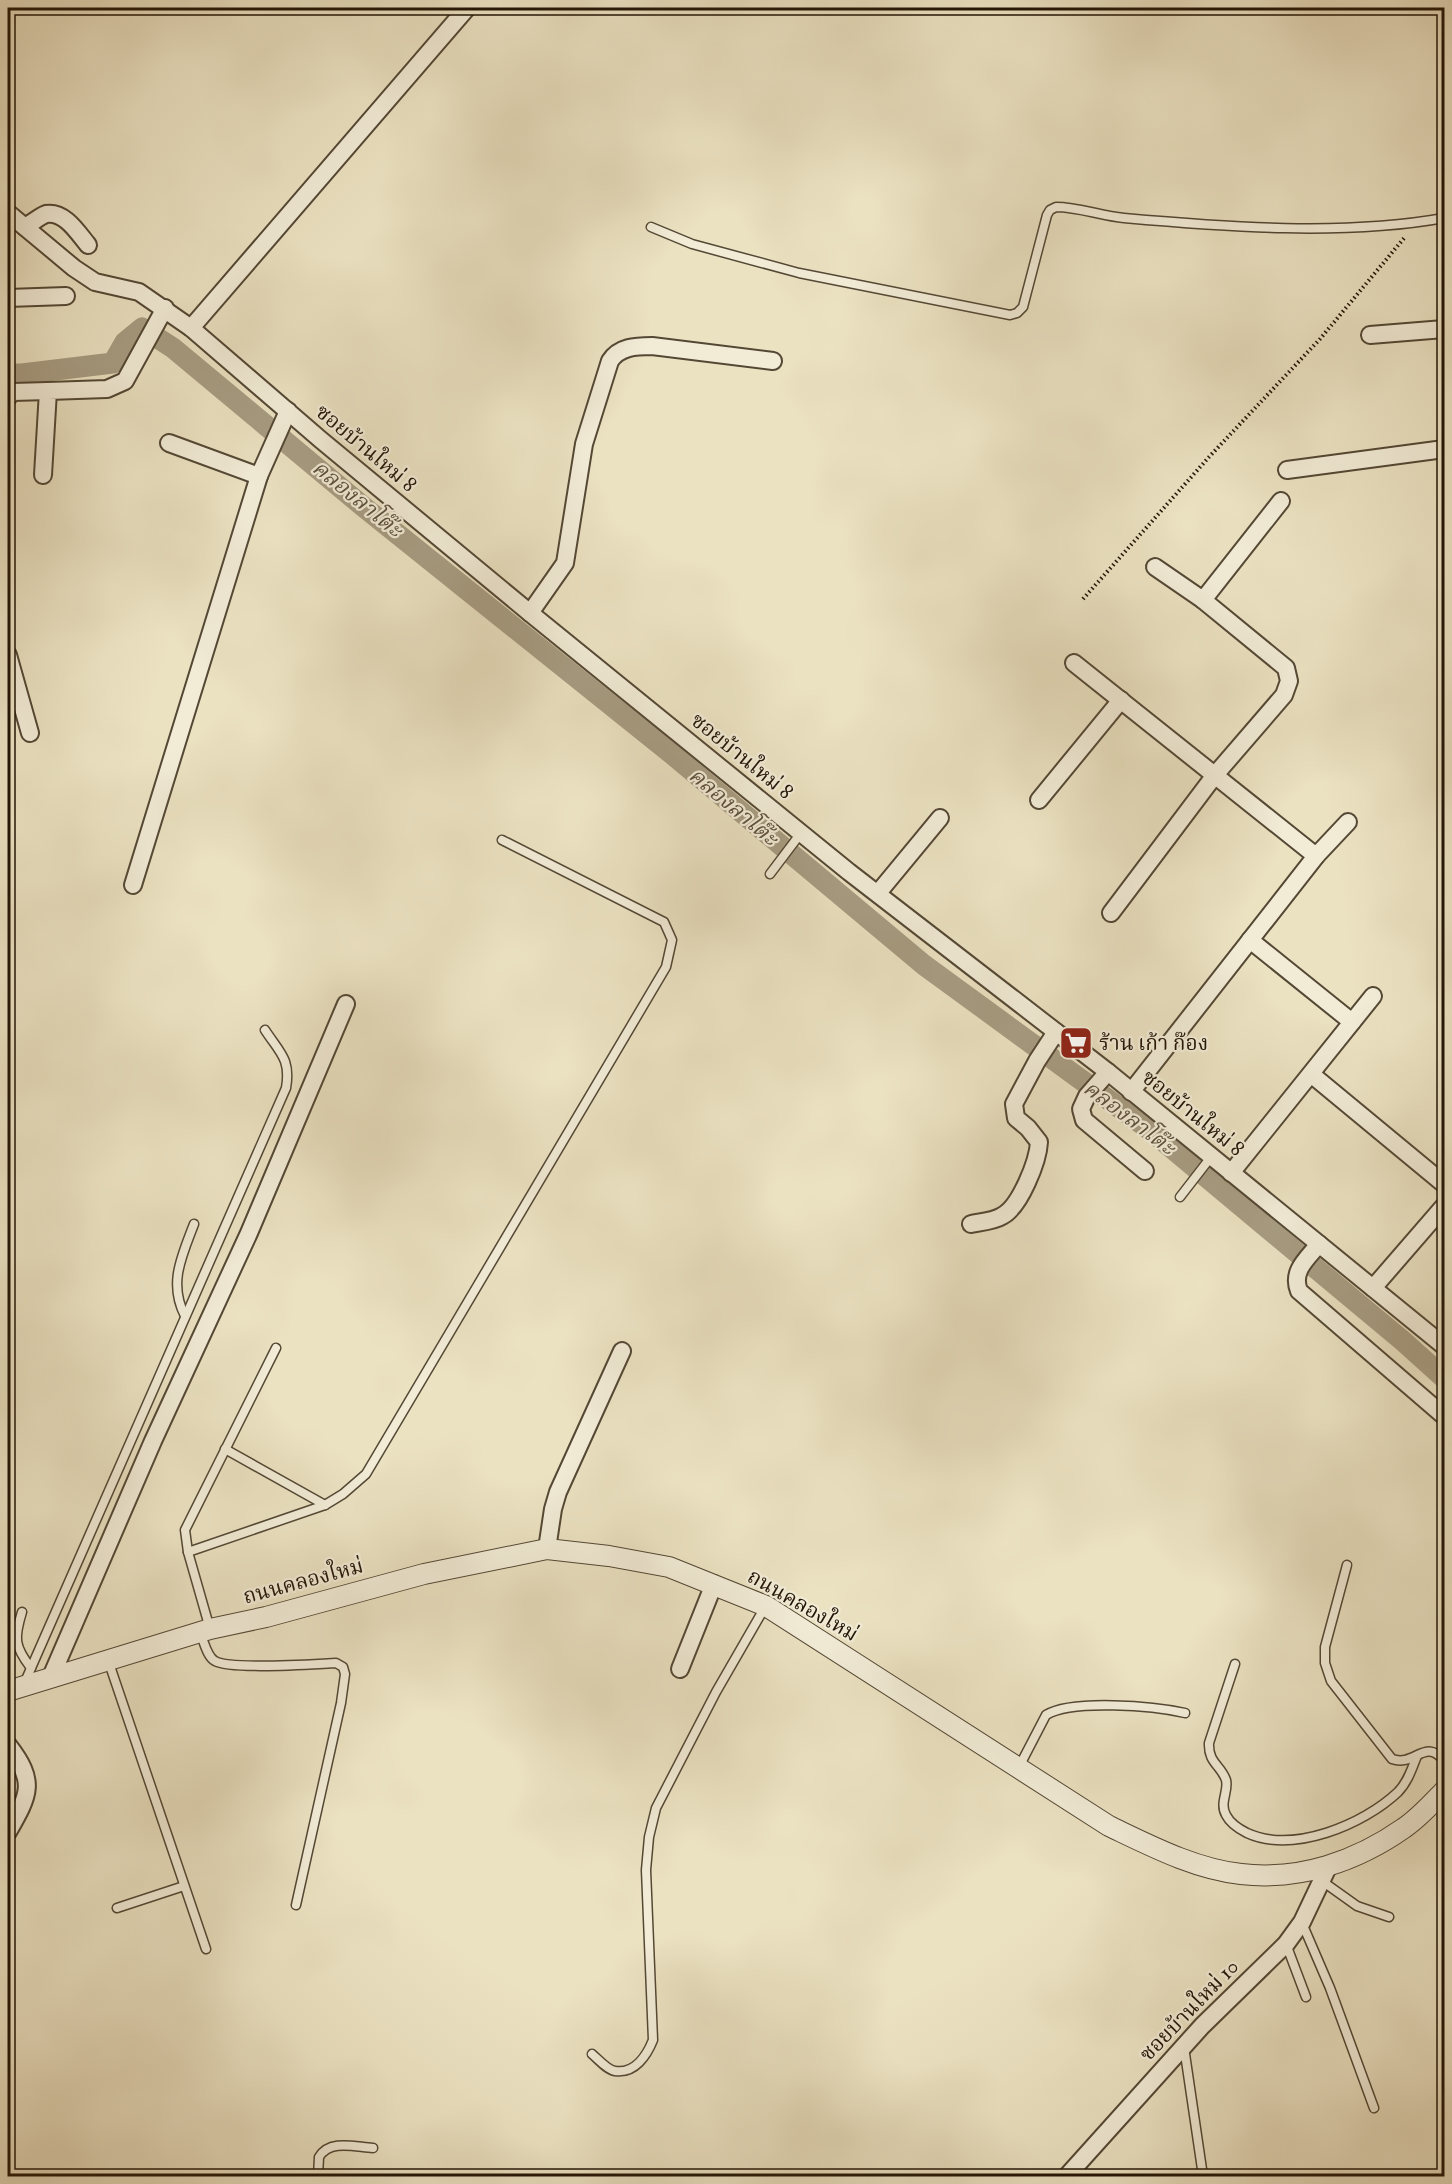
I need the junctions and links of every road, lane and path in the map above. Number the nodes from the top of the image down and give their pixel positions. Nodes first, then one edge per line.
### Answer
1 (467, 8) edge
2 (8, 213) edge
3 (1444, 218) edge
4 (1417, 223) junction
5 (25, 227) junction
6 (651, 227) dead end
7 (88, 245) dead end
8 (66, 296) dead end
9 (8, 298) edge
10 (165, 308) junction
11 (191, 328) junction
12 (1444, 329) edge
13 (1370, 335) dead end
14 (773, 361) dead end
15 (48, 391) junction
16 (8, 397) edge
17 (288, 411) junction
18 (169, 443) dead end
19 (1444, 449) edge
20 (1287, 470) dead end
21 (43, 475) dead end
22 (259, 476) junction
23 (1281, 501) dead end
24 (1155, 567) dead end
25 (1083, 599) dead end
26 (1203, 600) junction
27 (530, 613) junction
28 (8, 655) edge
29 (1074, 663) dead end
30 (1121, 699) junction
31 (30, 733) dead end
32 (1215, 774) junction
33 (1040, 800) dead end
34 (940, 818) dead end
35 (1348, 822) dead end
36 (797, 839) junction
37 (502, 840) dead end
38 (1316, 856) junction
39 (770, 874) dead end
40 (133, 885) dead end
41 (878, 893) junction
42 (1111, 913) dead end
43 (1250, 940) junction
44 (1373, 996) dead end
45 (346, 1004) dead end
46 (1352, 1022) junction
47 (265, 1030) dead end
48 (1052, 1038) junction
49 (1311, 1074) junction
50 (1103, 1077) junction
51 (1131, 1092) junction
52 (1207, 1162) junction
53 (1145, 1171) dead end
54 (1231, 1173) junction
55 (1444, 1184) edge
56 (1180, 1197) dead end
57 (1444, 1206) edge
58 (194, 1224) dead end
59 (970, 1224) dead end
60 (1314, 1250) junction
61 (1373, 1288) junction
62 (185, 1316) junction
63 (1444, 1346) edge
64 (276, 1348) dead end
65 (622, 1351) dead end
66 (1444, 1416) edge
67 (225, 1449) junction
68 (325, 1505) junction
69 (548, 1549) junction
70 (188, 1552) junction
71 (1347, 1565) dead end
72 (714, 1584) junction
73 (766, 1606) junction
74 (22, 1612) dead end
75 (205, 1631) junction
76 (108, 1660) junction
77 (1235, 1664) dead end
78 (31, 1668) junction
79 (680, 1669) dead end
80 (51, 1677) junction
81 (15, 1689) edge
82 (1185, 1713) dead end
83 (8, 1745) edge
84 (1417, 1756) junction
85 (1444, 1761) edge
86 (1019, 1768) junction
87 (1444, 1791) edge
88 (8, 1832) edge
89 (1325, 1873) junction
90 (184, 1886) junction
91 (296, 1905) dead end
92 (117, 1908) dead end
93 (1389, 1917) dead end
94 (1302, 1922) junction
95 (1286, 1944) junction
96 (206, 1949) dead end
97 (1306, 1997) dead end
98 (1184, 2047) junction
99 (592, 2054) dead end
100 (1374, 2108) dead end
101 (373, 2148) dead end
102 (318, 2176) edge
103 (1067, 2176) edge
104 (1203, 2176) edge

1 - 11 street
2 - 5 street, ซอยบ้านใหม่ 8
3 - 4 lane
4 - 6 lane
4 - 25 path
5 - 7 street
5 - 10 street, ซอยบ้านใหม่ 8
8 - 9 street
10 - 11 street, ซอยบ้านใหม่ 8
10 - 15 street
11 - 17 street, ซอยบ้านใหม่ 8
12 - 13 street
14 - 27 street
15 - 16 street
15 - 21 street
17 - 22 street
17 - 27 street, ซอยบ้านใหม่ 8
18 - 22 street
19 - 20 street
22 - 40 street
23 - 26 street
24 - 26 street
26 - 32 street
27 - 36 street, ซอยบ้านใหม่ 8
28 - 31 street
29 - 30 street
30 - 32 street
30 - 33 street
32 - 38 street
32 - 42 street
34 - 41 street
35 - 38 street
36 - 39 lane
36 - 41 street, ซอยบ้านใหม่ 8
37 - 68 lane
38 - 43 street
41 - 48 street, ซอยบ้านใหม่ 8
43 - 46 street
43 - 51 street
44 - 46 street
45 - 80 street
46 - 49 street
47 - 62 lane
48 - 50 street, ซอยบ้านใหม่ 8
48 - 59 street
49 - 54 street
49 - 55 street
50 - 51 street, ซอยบ้านใหม่ 8
50 - 53 street
51 - 52 street, ซอยบ้านใหม่ 8
52 - 54 street, ซอยบ้านใหม่ 8
52 - 56 lane
54 - 60 street, ซอยบ้านใหม่ 8
57 - 61 street
58 - 62 lane
60 - 61 street, ซอยบ้านใหม่ 8
60 - 66 street
61 - 63 street, ซอยบ้านใหม่ 8
62 - 78 lane
64 - 67 lane
65 - 69 street
67 - 68 lane
67 - 70 lane
68 - 70 lane
69 - 72 street, ถนนคลองใหม่
69 - 75 street, ถนนคลองใหม่
70 - 75 lane
71 - 84 lane
72 - 73 street, ถนนคลองใหม่
72 - 79 street
73 - 86 street, ถนนคลองใหม่
73 - 99 lane
74 - 78 lane
75 - 76 street, ถนนคลองใหม่
75 - 91 lane
76 - 80 street, ถนนคลองใหม่
76 - 90 lane
77 - 84 lane
78 - 81 lane
80 - 81 street, ถนนคลองใหม่
82 - 86 lane
83 - 88 street
84 - 85 lane
86 - 89 street, ถนนคลองใหม่
87 - 89 street, ถนนคลองใหม่
89 - 93 lane
89 - 94 street, ซอยบ้านใหม่ 10
90 - 92 lane
90 - 96 lane
94 - 95 street, ซอยบ้านใหม่ 10
94 - 100 lane
95 - 97 lane
95 - 98 street, ซอยบ้านใหม่ 10
98 - 103 street, ซอยบ้านใหม่ 10
98 - 104 lane
101 - 102 lane

